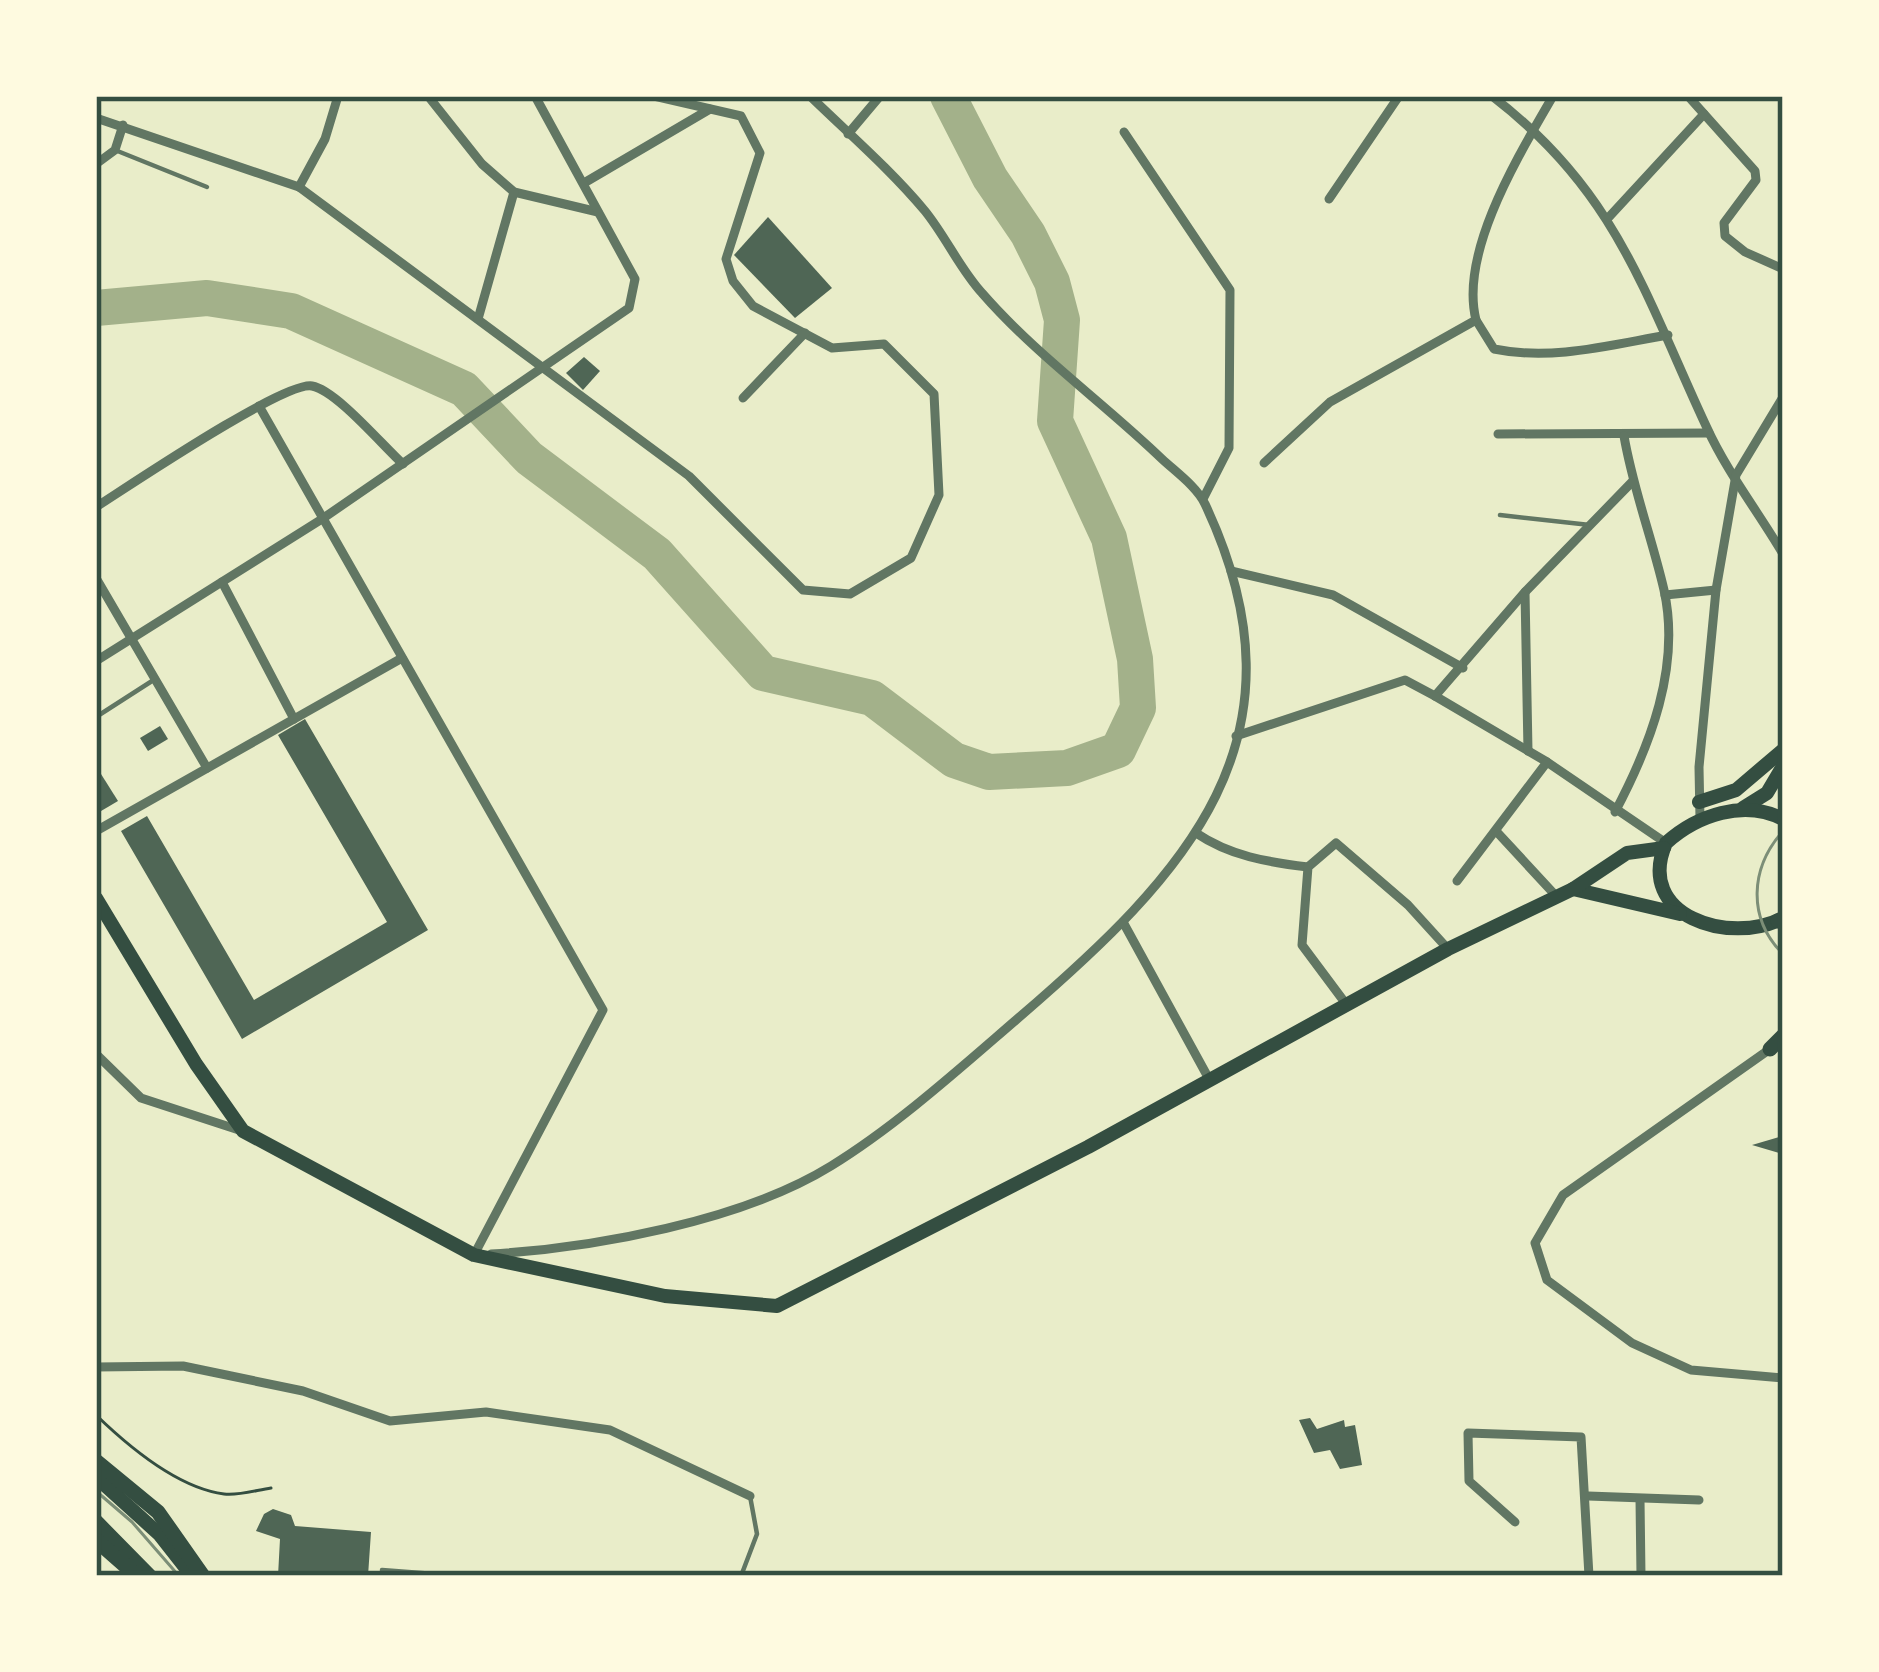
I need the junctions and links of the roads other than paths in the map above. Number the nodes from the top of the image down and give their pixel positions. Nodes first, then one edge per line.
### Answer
1 (338, 96) edge
2 (428, 96) edge
3 (535, 96) edge
4 (654, 96) edge
5 (810, 96) edge
6 (880, 96) edge
7 (1399, 96) edge
8 (1492, 96) edge
9 (1553, 96) edge
10 (1688, 96) edge
11 (710, 109) junction
12 (1704, 113) junction
13 (96, 118) edge
14 (123, 125) junction
15 (1534, 129) junction
16 (1124, 132) dead end
17 (848, 134) junction
18 (115, 150) junction
19 (96, 164) edge
20 (584, 182) junction
21 (207, 187) dead end
22 (299, 187) junction
23 (514, 192) junction
24 (1329, 199) dead end
25 (598, 212) junction
26 (1609, 217) junction
27 (1783, 269) edge
28 (478, 319) junction
29 (1476, 320) junction
30 (805, 334) junction
31 (1668, 335) junction
32 (544, 364) junction
33 (1783, 397) edge
34 (743, 398) dead end
35 (259, 406) junction
36 (1709, 433) junction
37 (1498, 434) dead end
38 (1624, 436) junction
39 (1264, 463) dead end
40 (403, 464) junction
41 (1736, 475) junction
42 (1632, 482) junction
43 (1203, 499) junction
44 (96, 507) edge
45 (1500, 515) dead end
46 (322, 519) junction
47 (1590, 525) junction
48 (1783, 554) edge
49 (1231, 571) junction
50 (96, 578) edge
51 (223, 582) junction
52 (1716, 590) junction
53 (1526, 592) junction
54 (1665, 595) junction
55 (133, 638) junction
56 (402, 658) junction
57 (96, 661) edge
58 (1463, 668) junction
59 (156, 678) junction
60 (1435, 696) junction
61 (96, 717) edge
62 (294, 719) junction
63 (1236, 736) junction
64 (1783, 750) edge
65 (1528, 751) junction
66 (1547, 762) junction
67 (1783, 766) edge
68 (207, 768) junction
69 (1699, 802) junction
70 (1738, 811) junction
71 (1615, 812) junction
72 (1700, 819) junction
73 (1783, 819) edge
74 (1496, 830) junction
75 (96, 831) edge
76 (1196, 833) junction
77 (1665, 845) junction
78 (1308, 867) junction
79 (1457, 881) dead end
80 (1574, 889) junction
81 (96, 898) edge
82 (1557, 898) junction
83 (1681, 914) junction
84 (1781, 920) edge
85 (1123, 922) junction
86 (1448, 949) junction
87 (1346, 1004) junction
88 (1779, 1042) edge
89 (96, 1054) edge
90 (1209, 1079) junction
91 (243, 1131) junction
92 (474, 1255) junction
93 (96, 1367) edge
94 (1783, 1378) edge
95 (96, 1461) edge
96 (96, 1477) edge
97 (750, 1496) joint
98 (1588, 1496) junction
99 (1640, 1499) junction
100 (1699, 1499) dead end
101 (96, 1521) edge
102 (1515, 1522) dead end
103 (96, 1540) edge
104 (143, 1573) edge
105 (192, 1576) edge
106 (203, 1576) edge
107 (383, 1576) edge
108 (461, 1576) edge
109 (741, 1576) edge
110 (1589, 1576) edge
111 (1641, 1576) edge

1 - 22 street
2 - 23 street
3 - 20 street
4 - 11 street
5 - 17 street
6 - 17 street
7 - 24 street
8 - 15 street
9 - 15 street
10 - 12 street
11 - 20 street
11 - 30 street
12 - 26 street
12 - 27 street
13 - 14 street
14 - 18 street
14 - 22 street
15 - 26 street
15 - 29 street
16 - 43 street
17 - 43 street
18 - 19 street
18 - 21 lane
20 - 25 street
22 - 28 street
23 - 25 street
23 - 28 street
25 - 32 street
26 - 31 street
28 - 32 street
29 - 31 street
29 - 39 street
30 - 32 street
30 - 34 street
31 - 36 street
32 - 40 street
33 - 41 street
35 - 40 street
35 - 44 street
35 - 46 street
36 - 38 street
36 - 41 street
37 - 38 street
38 - 42 street
40 - 46 street
41 - 48 street
41 - 52 street
42 - 47 street
42 - 54 street
43 - 49 street
45 - 47 lane
46 - 51 street
46 - 56 street
47 - 53 street
49 - 58 street
49 - 63 street
50 - 55 street
51 - 55 street
51 - 62 street
52 - 54 street
52 - 69 street
53 - 58 street
53 - 65 street
54 - 71 street
55 - 57 street
55 - 59 street
56 - 62 street
56 - 92 street
58 - 60 street
59 - 61 lane
59 - 68 street
60 - 63 street
60 - 65 street
62 - 68 street
63 - 76 street
64 - 69 main road
65 - 66 street
66 - 71 street
66 - 74 street
67 - 70 main road
68 - 75 street
69 - 72 street
70 - 72 main road
70 - 73 main road
71 - 77 street
72 - 77 main road
74 - 79 street
74 - 82 street
76 - 78 street
76 - 85 street
77 - 80 main road
77 - 83 main road
78 - 86 street
78 - 87 street
80 - 82 main road
80 - 83 main road
81 - 91 main road
82 - 86 main road
83 - 84 main road
85 - 90 street
85 - 92 street
86 - 87 main road
87 - 90 main road
88 - 94 street
89 - 91 street
90 - 92 main road
91 - 92 main road
93 - 97 street
95 - 106 main road
96 - 105 main road
97 - 109 lane
98 - 99 street
98 - 102 street
98 - 110 street
99 - 100 street
99 - 111 street
101 - 104 main road
103 - 104 main road
107 - 108 lane

